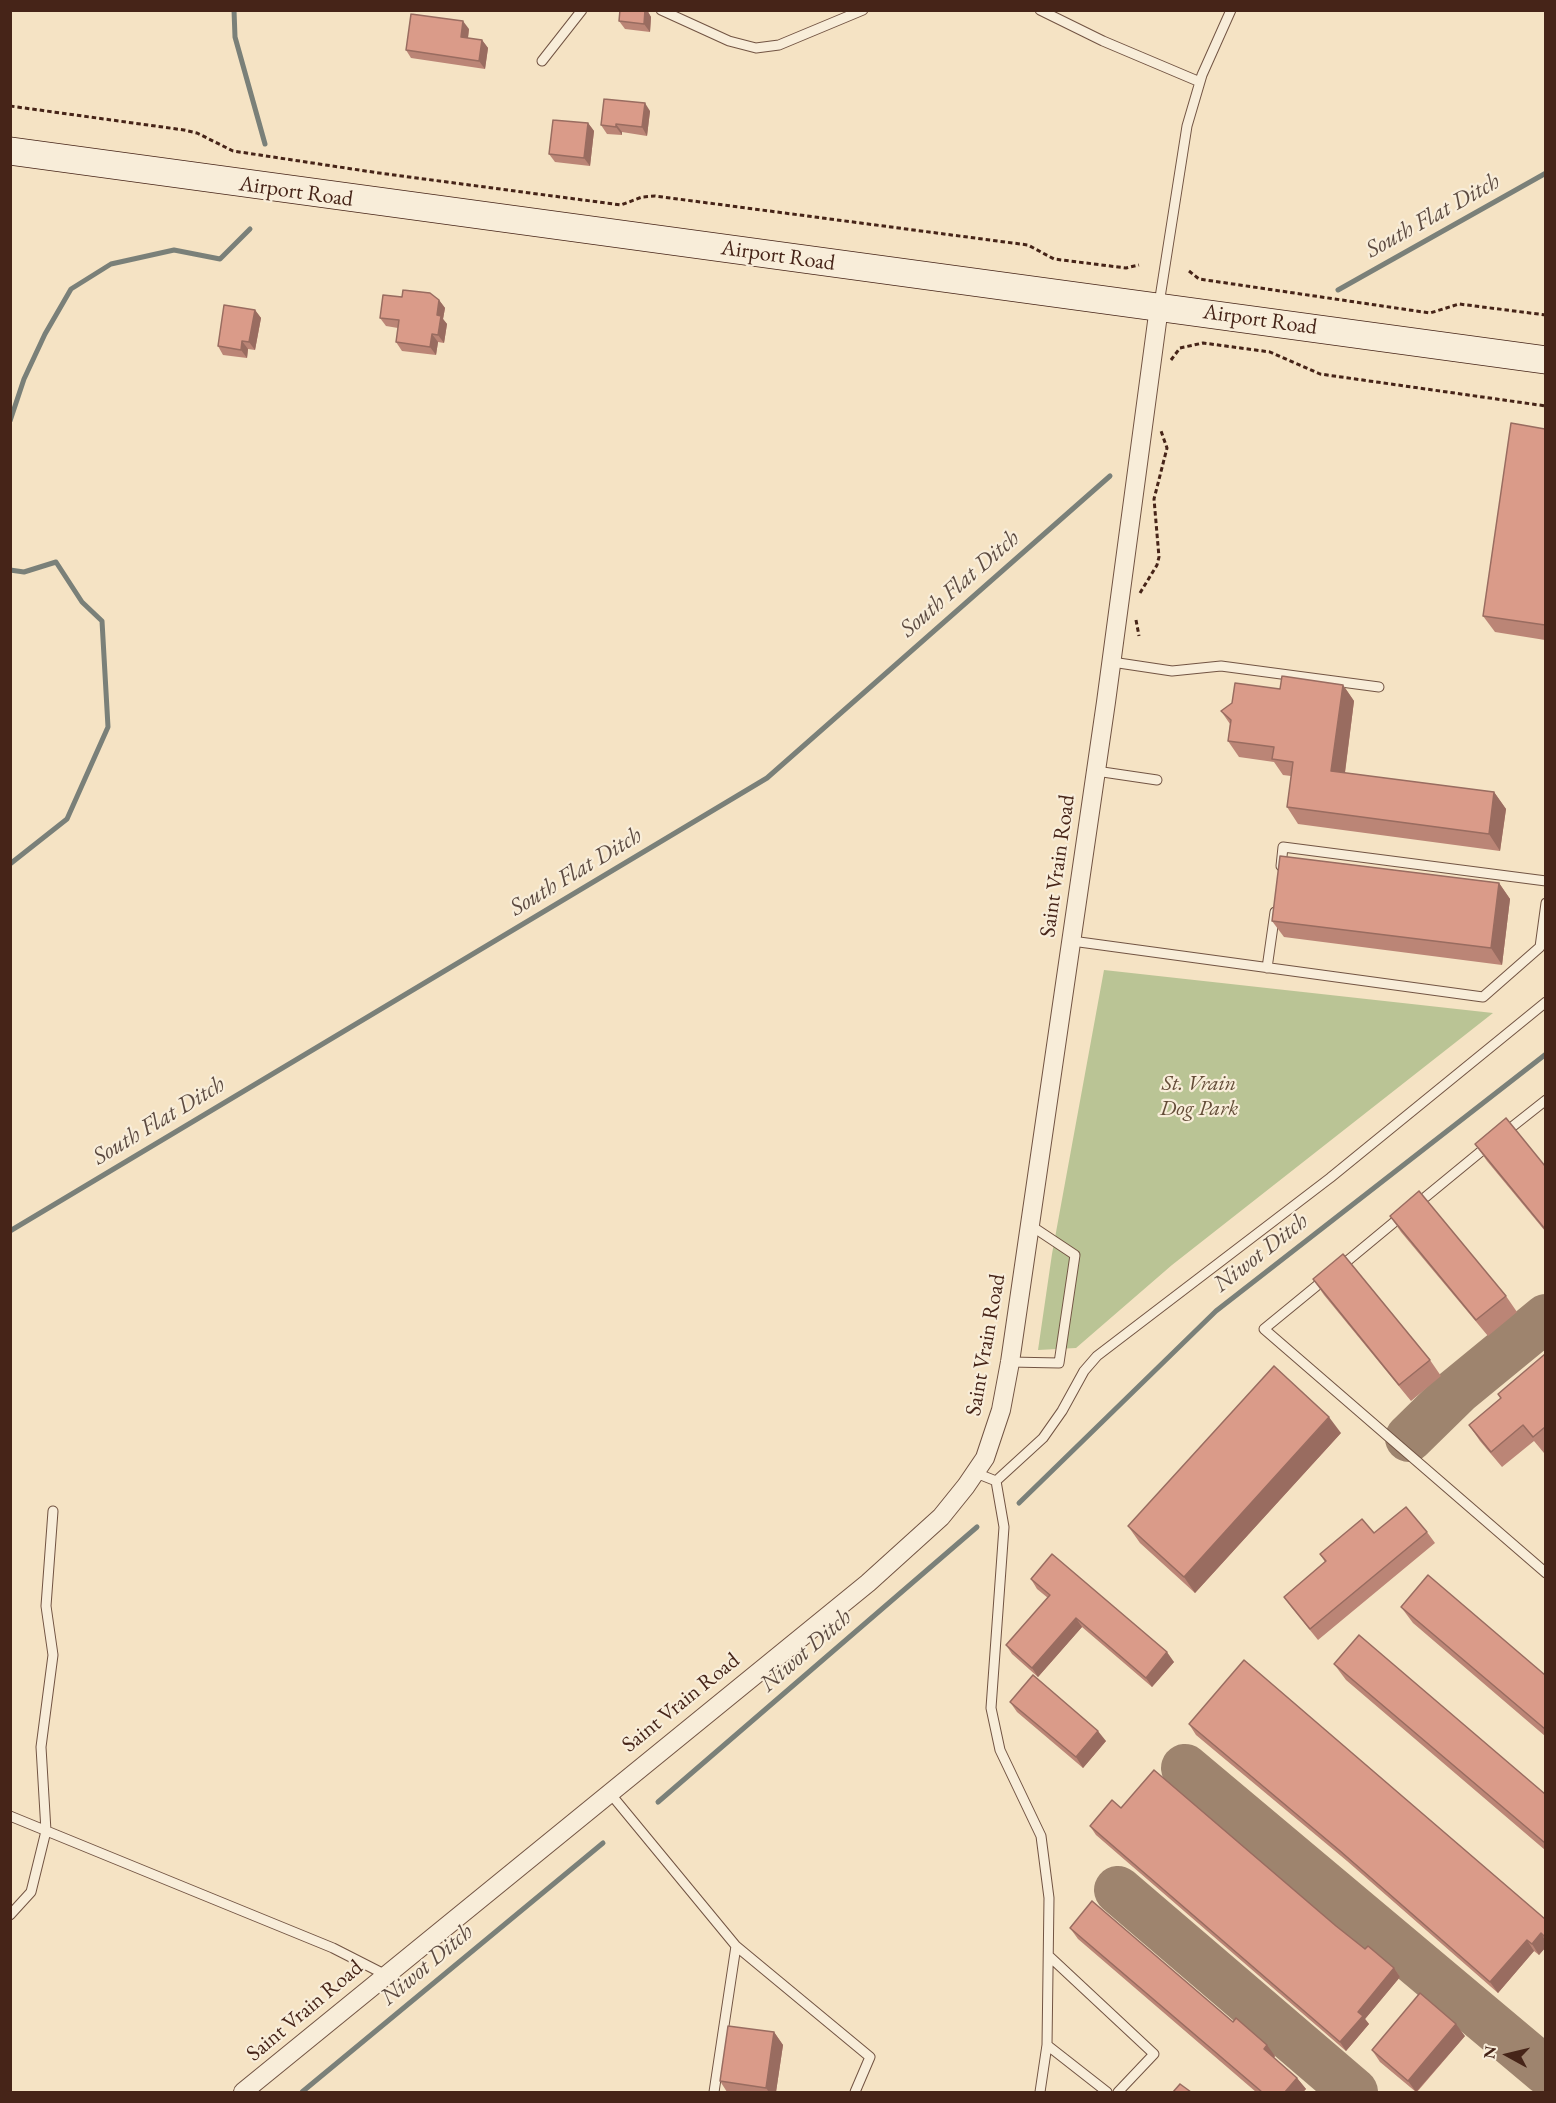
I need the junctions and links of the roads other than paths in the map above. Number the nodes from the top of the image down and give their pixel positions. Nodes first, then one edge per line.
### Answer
1 (582, 10) edge
2 (660, 10) edge
3 (864, 10) edge
4 (1040, 10) edge
5 (1231, 10) edge
6 (542, 61) dead end
7 (1200, 82) junction
8 (10, 151) edge
9 (1159, 307) junction
10 (1545, 360) edge
11 (1112, 662) junction
12 (1378, 687) dead end
13 (1096, 771) junction
14 (1157, 780) dead end
15 (1279, 880) edge
16 (1545, 881) edge
17 (1276, 902) edge
18 (1545, 903) edge
19 (1072, 942) junction
20 (1268, 968) junction
21 (1545, 1002) edge
22 (1545, 1100) edge
23 (1030, 1226) junction
24 (1010, 1362) junction
25 (976, 1473) junction
26 (996, 1481) junction
27 (52, 1511) dead end
28 (1545, 1573) edge
29 (609, 1792) junction
30 (10, 1816) edge
31 (46, 1831) junction
32 (10, 1915) edge
33 (736, 1946) junction
34 (1049, 1956) junction
35 (386, 1975) junction
36 (1047, 2045) junction
37 (243, 2092) edge
38 (714, 2092) edge
39 (855, 2092) edge
40 (1040, 2092) edge
41 (1107, 2092) edge
42 (1118, 2092) edge

1 - 6 lane
2 - 3 lane
4 - 7 lane
5 - 7 lane
7 - 9 lane
8 - 9 main road, Airport Road
9 - 10 main road, Airport Road
9 - 11 street, Saint Vrain Road
11 - 12 lane
11 - 13 street, Saint Vrain Road
13 - 14 lane
13 - 19 street, Saint Vrain Road
15 - 16 lane
17 - 20 lane
18 - 20 lane
19 - 20 lane
19 - 23 street, Saint Vrain Road
21 - 26 lane
22 - 28 lane
23 - 24 street, Saint Vrain Road
23 - 24 lane
24 - 25 street, Saint Vrain Road
25 - 26 lane
25 - 29 street, Saint Vrain Road
26 - 34 lane
27 - 31 lane
29 - 33 lane
29 - 35 street, Saint Vrain Road
30 - 31 lane
31 - 32 lane
31 - 35 lane
33 - 38 lane
33 - 39 lane
34 - 36 lane
34 - 42 lane
35 - 37 street, Saint Vrain Road
36 - 40 lane
36 - 41 lane

